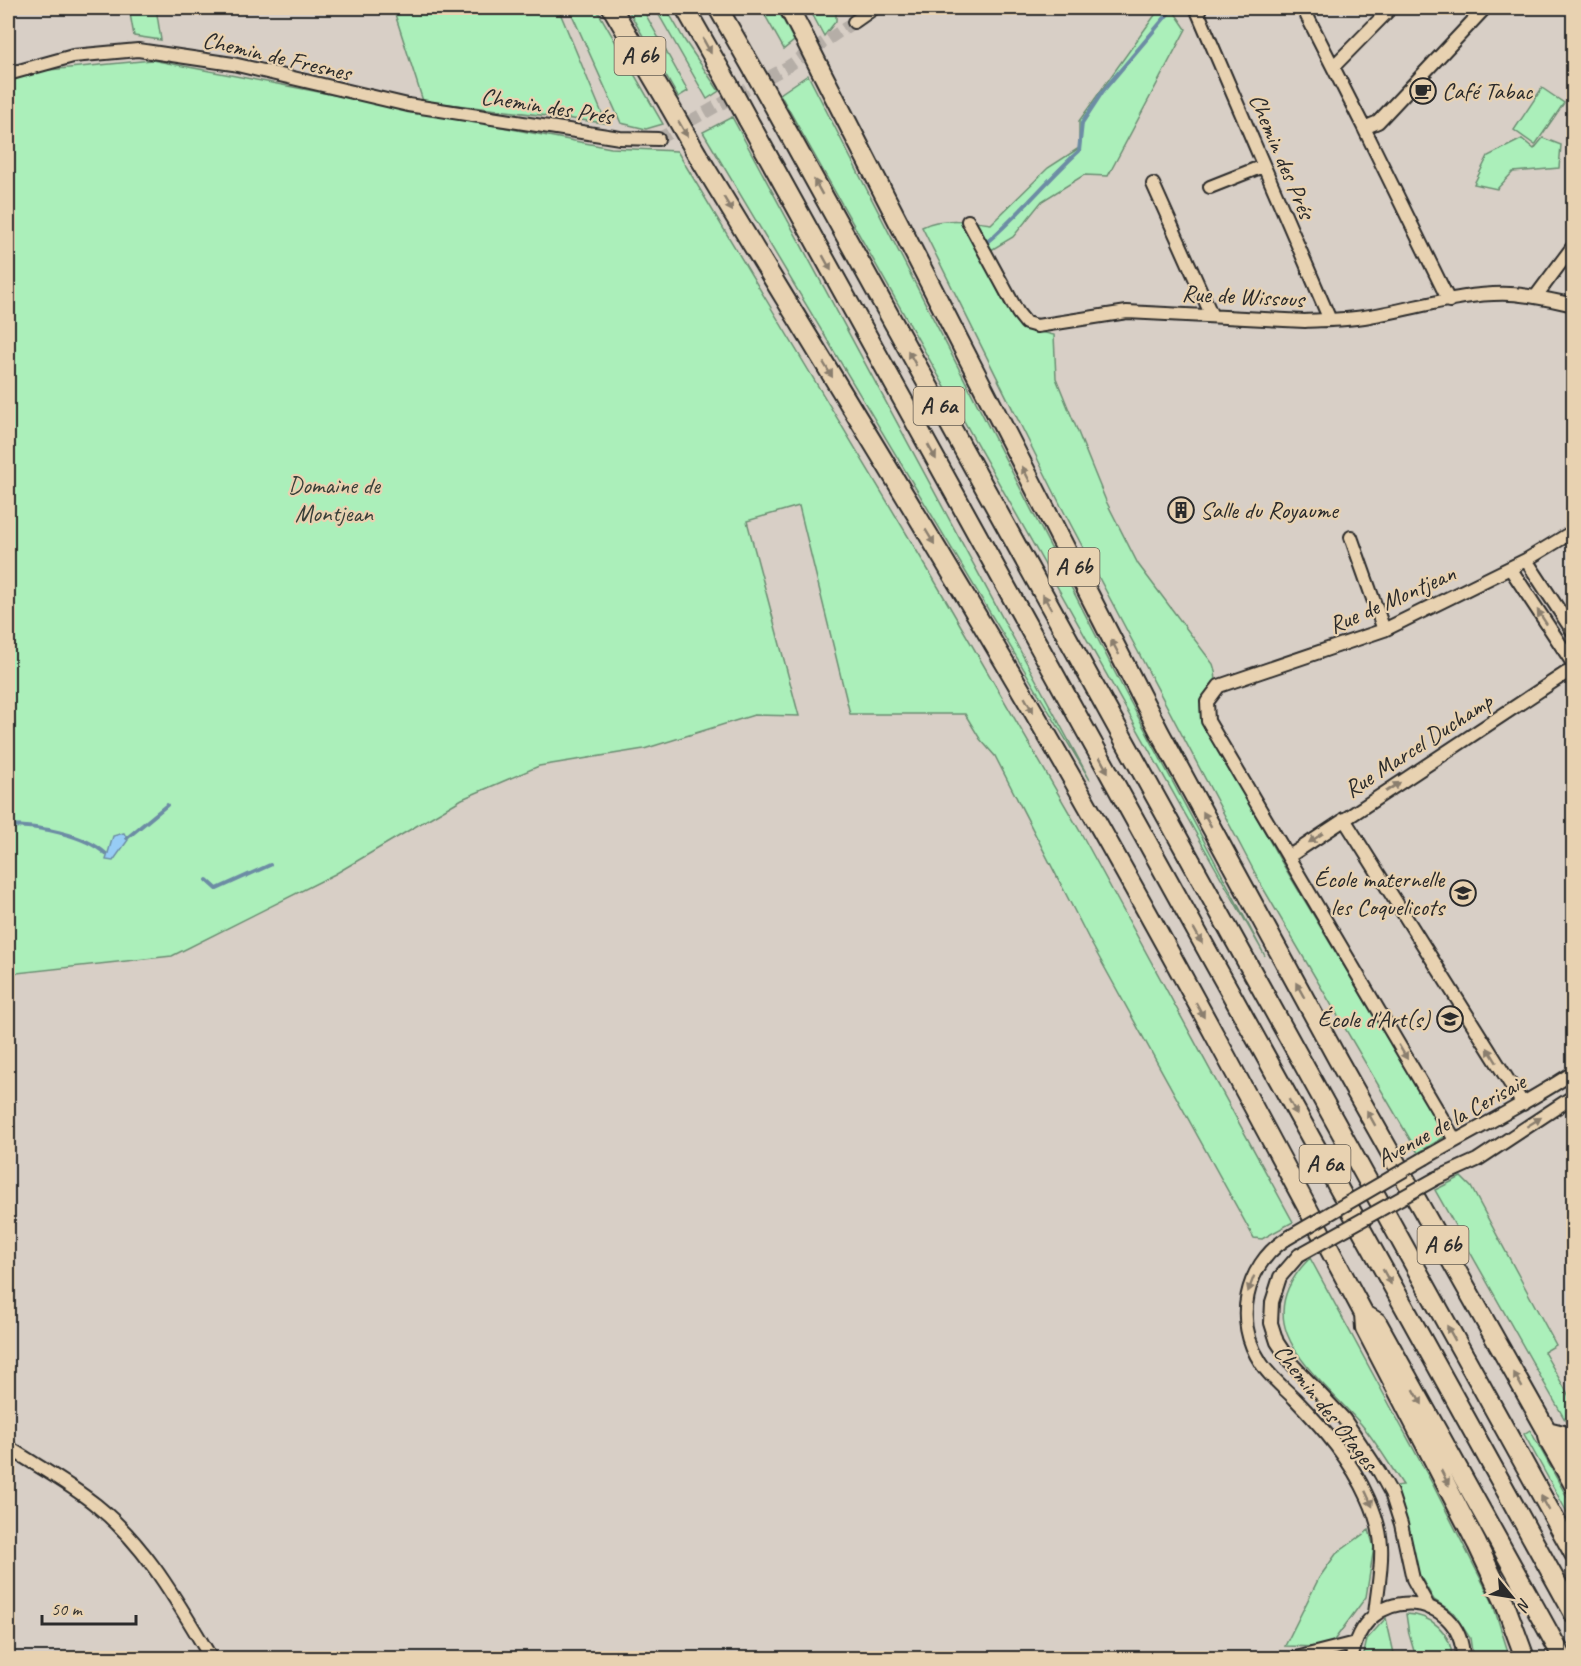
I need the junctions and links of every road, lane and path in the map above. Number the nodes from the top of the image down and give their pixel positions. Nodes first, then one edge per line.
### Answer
1 (612, 8) edge
2 (686, 8) edge
3 (718, 8) edge
4 (789, 8) edge
5 (874, 8) edge
6 (1196, 8) edge
7 (1303, 8) edge
8 (1391, 8) edge
9 (1485, 8) edge
10 (854, 22) tunnel mouth
11 (1333, 67) junction
12 (8, 74) edge
13 (430, 109) joint
14 (1364, 128) junction
15 (658, 139) tunnel mouth
16 (1263, 166) junction
17 (1153, 184) dead end
18 (1210, 187) dead end
19 (968, 221) dead end
20 (1574, 245) edge
21 (1536, 296) junction
22 (1449, 301) junction
23 (1574, 305) edge
24 (1212, 316) junction
25 (1330, 320) junction
26 (1574, 531) edge
27 (1351, 537) dead end
28 (1526, 560) junction
29 (1510, 568) junction
30 (1384, 630) junction
31 (1574, 633) edge
32 (1574, 665) edge
33 (1574, 673) edge
34 (1344, 819) junction
35 (1288, 857) junction
36 (1574, 1072) edge
37 (1574, 1096) edge
38 (1523, 1104) junction
39 (1455, 1140) junction
40 (1286, 1239) joint
41 (1299, 1255) joint
42 (1364, 1314) junction
43 (1547, 1431) junction
44 (8, 1447) edge
45 (1574, 1452) edge
46 (1574, 1485) edge
47 (1574, 1554) edge
48 (1429, 1608) junction
49 (1375, 1614) junction
50 (1574, 1614) edge
51 (1355, 1643) junction
52 (211, 1659) edge
53 (1296, 1659) edge
54 (1352, 1659) edge
55 (1463, 1659) edge
56 (1525, 1659) edge
57 (1563, 1659) edge

1 -> 42 highway, A 6b, bridge
2 -> 50 highway, A 6a, bridge
47 -> 3 highway, A 6a, bridge
43 -> 4 highway, A 6b, bridge
5 - 10 street
6 - 16 street, Chemin des Prés
7 - 11 street
8 - 11 street
9 - 14 street
11 - 14 street
12 - 13 street, Chemin de Fresnes
13 - 15 street, Chemin des Prés
14 - 22 street
16 - 18 street
16 - 25 street, Chemin des Prés
17 - 24 street
19 - 24 street, Rue de Wissous
20 - 21 street
21 - 22 street, Rue de Wissous
21 - 23 street, Rue de Wissous
22 - 25 street, Rue de Wissous
24 - 25 street, Rue de Wissous
26 - 28 street, Rue de Montjean
27 - 30 street
28 - 29 street, Rue de Montjean
28 - 31 street
29 - 30 street, Rue de Montjean
32 -> 29 street
30 - 35 street, Rue de Montjean
34 -> 33 street, Rue Marcel Duchamp
34 -> 35 street, Rue Marcel Duchamp
38 -> 34 street
35 -> 39 street
36 - 38 street, Avenue de la Cerisaie
41 -> 37 street, Avenue de la Cerisaie, bridge
38 - 39 street, Avenue de la Cerisaie
39 - 40 street, Avenue de la Cerisaie, bridge
40 -> 49 street, Chemin des Otages
41 - 48 street, Chemin des Otages
42 -> 56 highway
42 -> 57 highway, A 6b
43 - 45 highway
43 - 46 highway, A 6b
44 - 52 street
48 - 49 street
48 - 55 street
49 - 51 street
51 - 53 street
51 - 54 street

